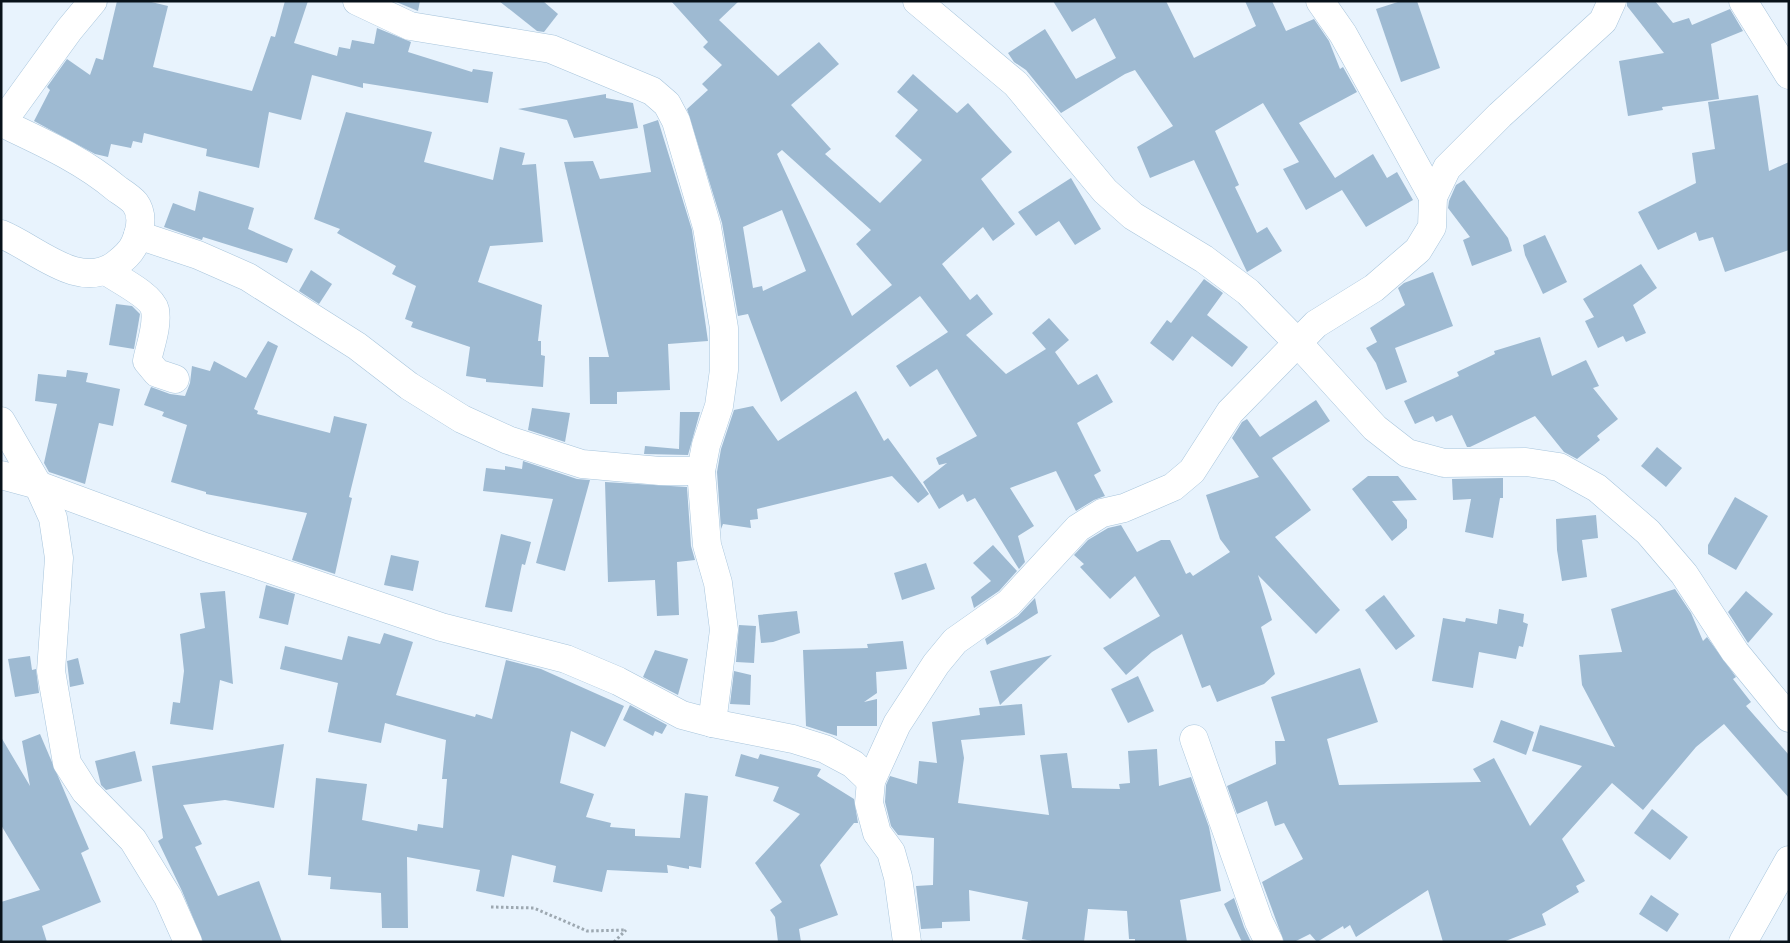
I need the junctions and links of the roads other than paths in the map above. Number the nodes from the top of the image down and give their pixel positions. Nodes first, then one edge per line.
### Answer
1 (93, 1) edge
2 (357, 1) edge
3 (917, 1) edge
4 (1320, 1) edge
5 (1612, 1) edge
6 (1743, 1) edge
7 (1789, 76) edge
8 (2, 124) edge
9 (1434, 197) junction
10 (1, 234) edge
11 (138, 235) junction
12 (106, 271) junction
13 (1297, 342) junction
14 (174, 379) dead end
15 (1, 421) edge
16 (701, 471) junction
17 (1, 475) edge
18 (38, 485) junction
19 (1789, 718) edge
20 (712, 723) junction
21 (1194, 738) dead end
22 (871, 780) junction
23 (1789, 860) edge
24 (188, 942) edge
25 (906, 942) edge
26 (1268, 942) edge
27 (1744, 942) edge

1 - 8 street
2 - 16 street
3 - 13 street
4 - 9 street
5 - 9 street
6 - 7 street
8 - 11 street
9 - 13 street
10 - 12 street
11 - 12 street
11 - 16 street
12 - 14 street
13 - 19 street
13 - 22 street
15 - 18 street
16 - 20 street
17 - 18 street
18 - 20 street
18 - 24 street
20 - 22 street
21 - 26 street
22 - 25 street
23 - 27 street

